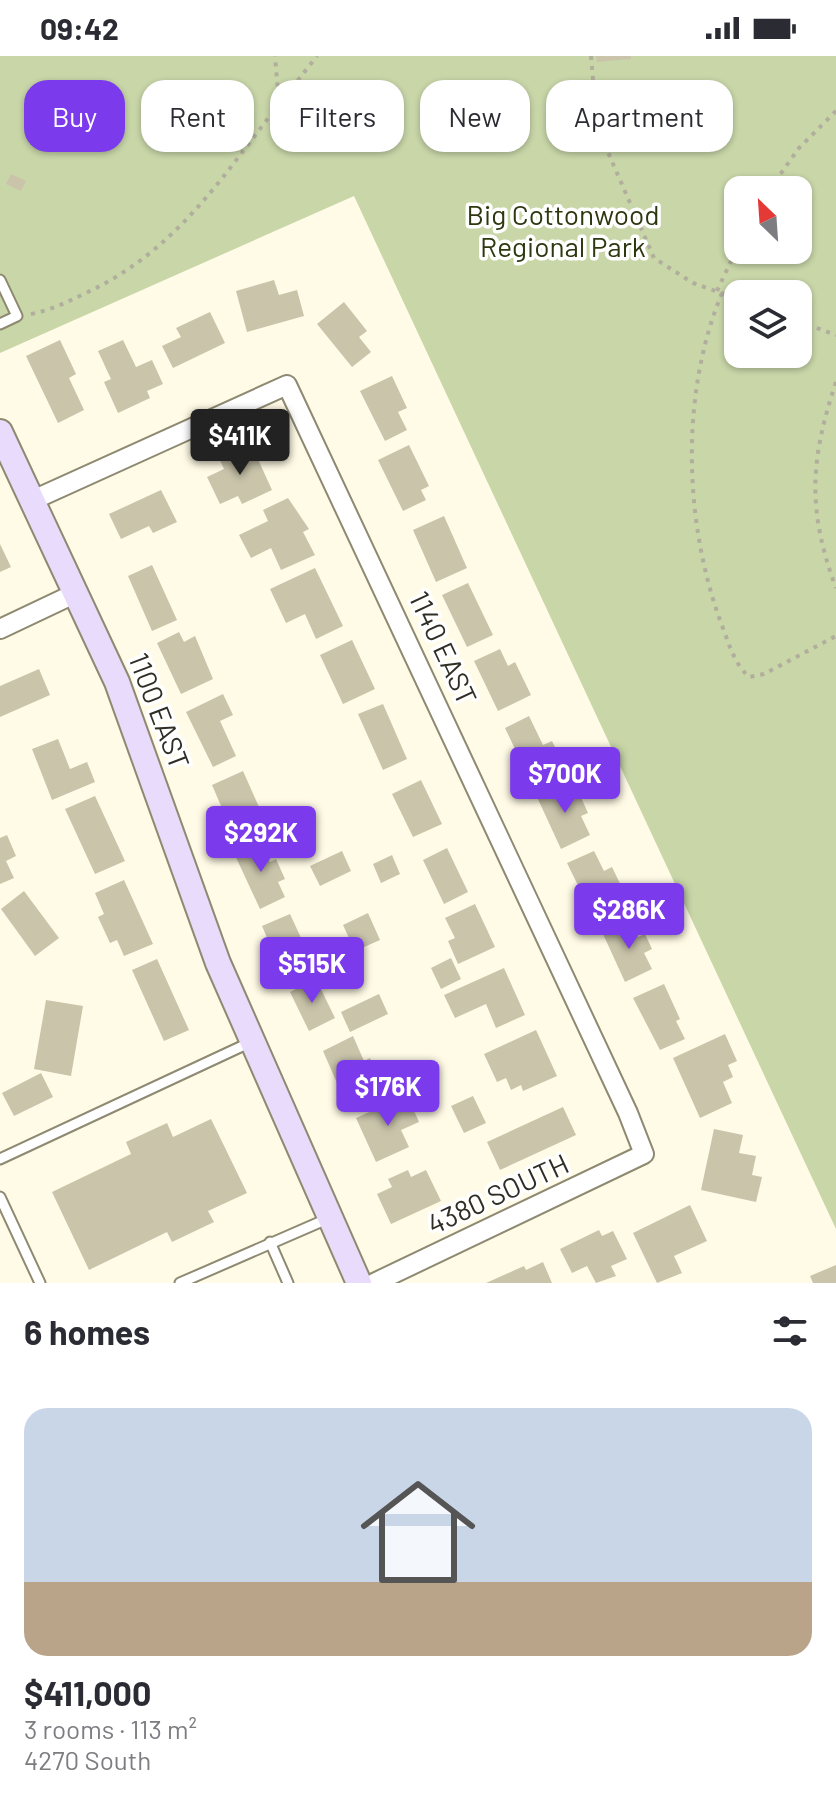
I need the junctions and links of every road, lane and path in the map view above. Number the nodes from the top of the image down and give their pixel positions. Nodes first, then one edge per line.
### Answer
1 (275, 56) edge
2 (317, 56) edge
3 (591, 56) edge
4 (277, 80) edge
5 (298, 80) edge
6 (836, 111) edge
7 (270, 116) edge
8 (779, 176) edge
9 (731, 264) edge
10 (0, 280) edge
11 (720, 292) junction
12 (724, 294) edge
13 (47, 311) dead end
14 (0, 324) edge
15 (812, 326) edge
16 (836, 335) edge
17 (836, 382) edge
18 (0, 432) edge
19 (33, 500) junction
20 (836, 588) edge
21 (76, 593) junction
22 (0, 629) edge
23 (836, 636) edge
24 (253, 1041) junction
25 (644, 1154) joint
26 (0, 1159) edge
27 (0, 1197) edge
28 (330, 1217) junction
29 (270, 1242) junction
30 (40, 1283) edge
31 (180, 1283) edge
32 (288, 1283) edge
33 (359, 1283) edge
34 (374, 1283) edge

1 - 4 path
2 - 5 path
3 - 11 path
6 - 8 path
7 - 13 path
9 - 11 path
10 - 14 lane
11 - 12 path
11 - 23 path
15 - 16 path
17 - 20 path
18 - 19 street, 1100 EAST
19 - 21 street, 1100 EAST
19 - 25 street, 1140 EAST
21 - 22 street
21 - 24 street, 1100 EAST
24 - 26 lane
24 - 28 street, 1100 EAST
25 - 34 street, 4380 SOUTH
27 - 30 lane
28 - 29 lane
28 - 33 street, 1100 EAST
29 - 31 lane
29 - 32 lane

